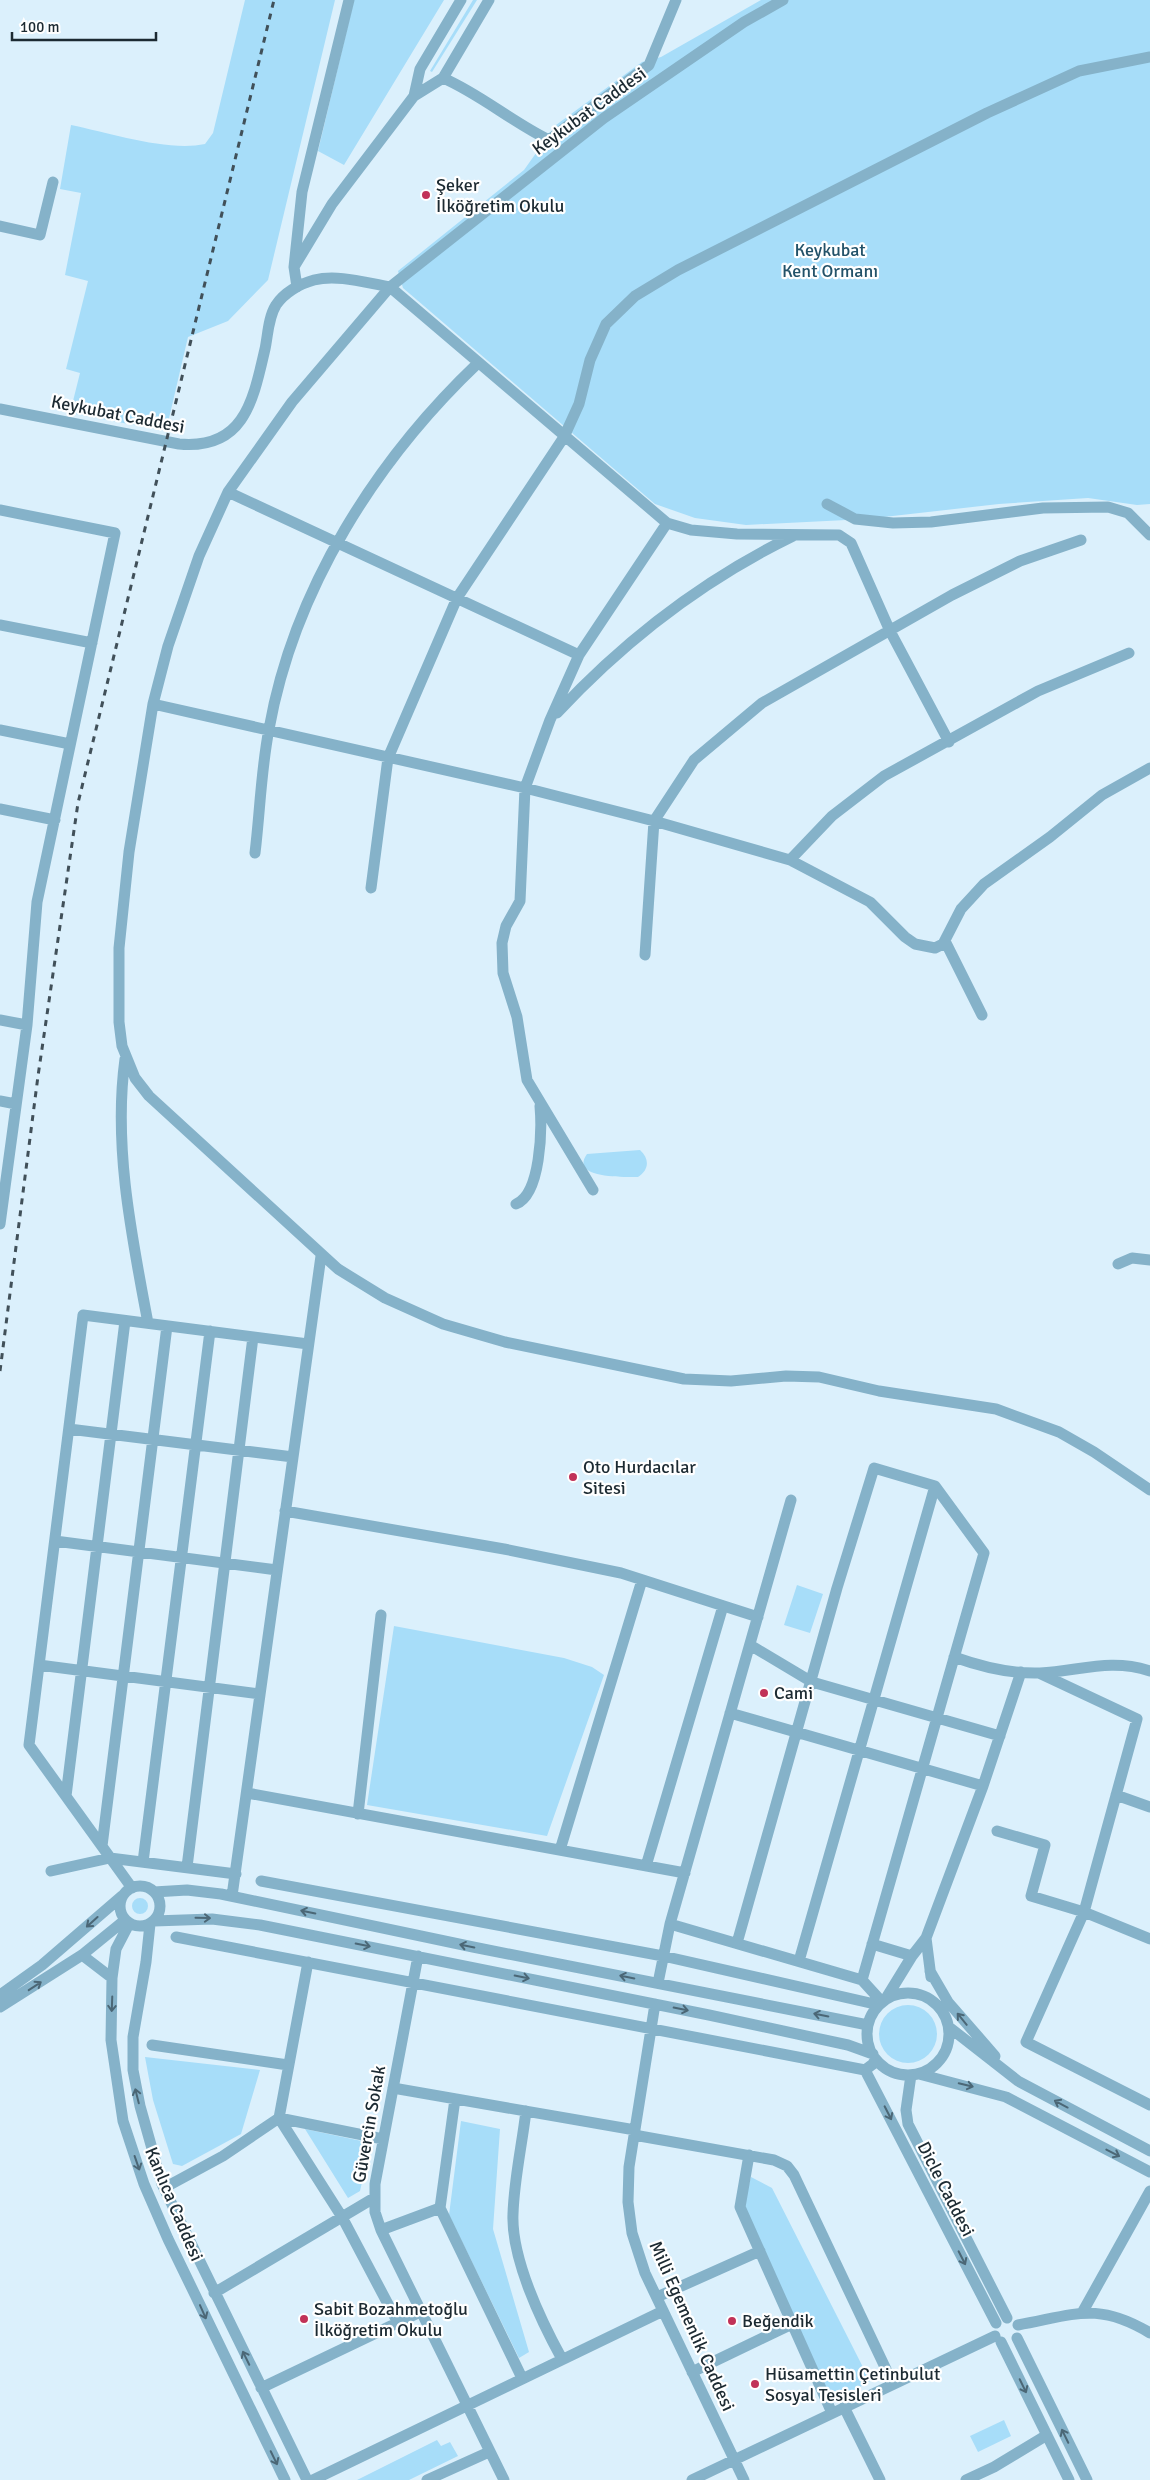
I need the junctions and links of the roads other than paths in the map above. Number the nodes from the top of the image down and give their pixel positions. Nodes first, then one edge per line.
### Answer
1 (349, 0) edge
2 (460, 0) edge
3 (489, 0) edge
4 (676, 0) edge
5 (783, 0) edge
6 (1150, 57) edge
7 (443, 78) junction
8 (414, 96) junction
9 (549, 140) junction
10 (567, 147) junction
11 (53, 182) dead end
12 (0, 226) edge
13 (294, 267) junction
14 (390, 286) junction
15 (298, 287) junction
16 (478, 363) junction
17 (0, 409) edge
18 (564, 437) junction
19 (228, 492) junction
20 (827, 504) dead end
21 (0, 510) edge
22 (667, 523) junction
23 (799, 533) junction
24 (1150, 535) edge
25 (1081, 540) dead end
26 (337, 544) junction
27 (457, 598) junction
28 (0, 625) edge
29 (890, 631) junction
30 (92, 643) junction
31 (1129, 652) dead end
32 (579, 655) junction
33 (153, 704) junction
34 (550, 720) junction
35 (0, 730) edge
36 (269, 730) junction
37 (950, 742) junction
38 (70, 744) junction
39 (388, 758) junction
40 (1150, 768) edge
41 (525, 788) junction
42 (0, 809) edge
43 (54, 820) junction
44 (654, 821) junction
45 (255, 853) dead end
46 (790, 860) junction
47 (371, 888) dead end
48 (945, 941) junction
49 (645, 955) dead end
50 (982, 1015) dead end
51 (0, 1020) edge
52 (27, 1025) junction
53 (125, 1058) junction
54 (0, 1101) edge
55 (539, 1102) junction
56 (16, 1104) junction
57 (592, 1190) dead end
58 (2, 1193) edge
59 (516, 1204) dead end
60 (0, 1224) edge
61 (321, 1256) junction
62 (1150, 1260) edge
63 (1118, 1264) dead end
64 (126, 1320) junction
65 (148, 1323) junction
66 (167, 1326) junction
67 (210, 1331) junction
68 (253, 1337) junction
69 (308, 1344) junction
70 (69, 1429) junction
71 (111, 1434) junction
72 (153, 1440) junction
73 (196, 1445) junction
74 (239, 1450) junction
75 (293, 1458) junction
76 (935, 1486) junction
77 (1150, 1490) edge
78 (791, 1500) dead end
79 (286, 1511) junction
80 (55, 1541) junction
81 (97, 1547) junction
82 (139, 1552) junction
83 (181, 1558) junction
84 (225, 1563) junction
85 (277, 1570) junction
86 (642, 1580) junction
87 (722, 1606) junction
88 (382, 1615) dead end
89 (758, 1617) junction
90 (750, 1645) junction
91 (954, 1657) junction
92 (39, 1666) junction
93 (82, 1671) junction
94 (1150, 1671) edge
95 (1021, 1672) junction
96 (1039, 1673) junction
97 (123, 1676) junction
98 (166, 1682) junction
99 (812, 1682) junction
100 (210, 1687) junction
101 (260, 1694) junction
102 (874, 1699) junction
103 (730, 1713) junction
104 (937, 1718) junction
105 (798, 1732) junction
106 (1000, 1736) junction
107 (859, 1750) junction
108 (923, 1769) junction
109 (983, 1786) junction
110 (246, 1793) junction
111 (1116, 1795) junction
112 (66, 1796) junction
113 (1150, 1807) edge
114 (358, 1814) junction
115 (996, 1831) dead end
116 (102, 1846) junction
117 (560, 1850) junction
118 (110, 1858) junction
119 (143, 1862) junction
120 (646, 1866) junction
121 (187, 1867) junction
122 (51, 1871) dead end
123 (685, 1873) junction
124 (236, 1874) junction
125 (261, 1881) dead end
126 (132, 1888) junction
127 (154, 1892) junction
128 (122, 1896) junction
129 (232, 1896) junction
130 (1084, 1912) junction
131 (127, 1922) junction
132 (152, 1922) junction
133 (670, 1924) junction
134 (176, 1937) dead end
135 (926, 1938) junction
136 (1150, 1939) edge
137 (737, 1943) junction
138 (872, 1944) junction
139 (82, 1955) junction
140 (418, 1956) junction
141 (664, 1956) junction
142 (912, 1956) junction
143 (798, 1961) junction
144 (308, 1962) junction
145 (930, 1972) junction
146 (112, 1978) junction
147 (862, 1980) junction
148 (413, 1981) junction
149 (658, 1983) junction
150 (0, 1995) edge
151 (934, 2001) junction
152 (882, 2002) junction
153 (655, 2004) junction
154 (0, 2007) edge
155 (868, 2025) junction
156 (949, 2027) junction
157 (651, 2029) junction
158 (152, 2045) dead end
159 (875, 2057) junction
160 (288, 2065) junction
161 (866, 2070) junction
162 (915, 2074) junction
163 (1018, 2081) junction
164 (393, 2088) junction
165 (455, 2098) junction
166 (1150, 2103) edge
167 (526, 2111) junction
168 (279, 2118) junction
169 (635, 2133) junction
170 (383, 2139) junction
171 (1150, 2151) edge
172 (749, 2155) junction
173 (1150, 2172) edge
174 (164, 2188) junction
175 (1150, 2190) edge
176 (374, 2198) junction
177 (440, 2208) junction
178 (342, 2217) junction
179 (381, 2230) junction
180 (760, 2251) junction
181 (214, 2293) junction
182 (657, 2297) junction
183 (663, 2311) junction
184 (420, 2312) junction
185 (1082, 2313) junction
186 (1007, 2318) junction
187 (398, 2323) junction
188 (996, 2323) junction
189 (792, 2324) junction
190 (1018, 2325) junction
191 (1150, 2333) edge
192 (1017, 2338) junction
193 (998, 2339) junction
194 (562, 2359) junction
195 (692, 2372) junction
196 (522, 2378) junction
197 (893, 2384) junction
198 (261, 2388) junction
199 (465, 2405) junction
200 (844, 2407) junction
201 (832, 2413) junction
202 (1047, 2435) junction
203 (489, 2452) junction
204 (734, 2459) junction
205 (285, 2480) edge
206 (307, 2480) edge
207 (313, 2480) edge
208 (427, 2480) edge
209 (504, 2480) edge
210 (692, 2480) edge
211 (744, 2480) edge
212 (880, 2480) edge
213 (966, 2480) edge
214 (1069, 2480) edge
215 (1086, 2480) edge

1 - 13 street
2 - 8 street
3 - 7 street
4 - 9 street
5 - 10 street, Keykubat Caddesi
6 - 18 street
7 - 8 street
7 - 9 street
8 - 13 street
9 - 10 street
10 - 14 street, Keykubat Caddesi
11 - 12 street
13 - 15 street
14 - 15 street, Keykubat Caddesi
14 - 16 street
14 - 19 street
15 - 17 street, Keykubat Caddesi
16 - 18 street
16 - 26 street
18 - 22 street
18 - 27 street
19 - 26 street
19 - 33 street
20 - 24 street
21 - 30 street
22 - 23 street
22 - 32 street
23 - 29 street
23 - 34 street
25 - 29 street
26 - 27 street
26 - 36 street
27 - 32 street
27 - 39 street
28 - 30 street
29 - 37 street
29 - 44 street
30 - 38 street
31 - 37 street
32 - 34 street
33 - 36 street
33 - 53 street
34 - 41 street
35 - 38 street
36 - 39 street
36 - 45 street
37 - 46 street
38 - 43 street
39 - 41 street
39 - 47 street
40 - 48 street
41 - 44 street
41 - 55 street
42 - 43 street
43 - 52 street
44 - 46 street
44 - 49 street
46 - 48 street
48 - 50 street
51 - 52 street
52 - 56 street
53 - 61 street
53 - 65 street
54 - 56 street
55 - 57 street
55 - 59 street
56 - 58 street
58 - 60 street
61 - 69 street
61 - 77 street
62 - 63 street
64 - 65 street
64 - 70 street
64 - 71 street
65 - 66 street
66 - 67 street
66 - 72 street
67 - 68 street
67 - 73 street
68 - 69 street
68 - 74 street
69 - 75 street
70 - 71 street
70 - 80 street
71 - 72 street
71 - 81 street
72 - 73 street
72 - 82 street
73 - 74 street
73 - 83 street
74 - 75 street
74 - 84 street
75 - 79 street
76 - 91 street
76 - 99 street
76 - 102 street
78 - 89 street
79 - 85 street
79 - 86 street
80 - 81 street
80 - 92 street
81 - 82 street
81 - 93 street
82 - 83 street
82 - 97 street
83 - 84 street
83 - 98 street
84 - 85 street
84 - 100 street
85 - 101 street
86 - 87 street
86 - 117 street
87 - 89 street
87 - 120 street
88 - 114 street
89 - 90 street
90 - 99 street
90 - 103 street
91 - 95 street
91 - 104 street
92 - 93 street
92 - 112 street
93 - 97 street
93 - 112 street
94 - 96 street
95 - 96 street
95 - 106 street
96 - 111 street
97 - 98 street
97 - 116 street
98 - 100 street
98 - 119 street
99 - 102 street
99 - 105 street
100 - 101 street
100 - 121 street
101 - 110 street
102 - 104 street
102 - 107 street
103 - 105 street
103 - 123 street
104 - 106 street
104 - 108 street
105 - 107 street
105 - 137 street
106 - 109 street
107 - 108 street
107 - 143 street
108 - 109 street
108 - 138 street
109 - 135 street
110 - 114 street
110 - 124 street
111 - 113 street
111 - 130 street
112 - 116 street
114 - 117 street
115 - 130 street
116 - 118 street
117 - 120 street
118 - 119 street
118 - 122 street
118 - 126 street
119 - 121 street
120 - 123 street
121 - 124 street
123 - 133 street
124 - 129 street
125 - 141 street
126 - 127 street
126 - 128 street
127 - 129 street
127 - 132 street
128 - 131 street
128 -> 150 street
149 -> 129 street
130 - 136 street
130 - 166 street
131 - 132 street
131 - 139 street
131 - 146 street, Kanlıca Caddesi
132 -> 140 street
174 -> 132 street, Kanlıca Caddesi
133 - 137 street
133 - 141 street
134 - 144 street
135 - 142 street
135 - 145 street
137 - 143 street
138 - 142 street
138 - 147 street
139 - 146 street
154 -> 139 street
140 - 148 street, Güvercin Sokak
140 -> 153 street
141 - 149 street
141 - 152 street
142 - 152 street
143 - 147 street
144 - 148 street
144 - 160 street
145 - 151 street
163 -> 145 street
146 -> 205 street, Kanlıca Caddesi
147 - 152 street
148 - 157 street
148 - 164 street, Güvercin Sokak
155 -> 149 street
151 - 152 street
151 - 156 street
152 - 155 street
153 - 157 street, Milli Egemenlik Caddesi
153 -> 159 street
155 - 159 street
156 - 162 street
156 - 163 street
157 - 161 street
157 - 169 street, Milli Egemenlik Caddesi
158 - 160 street
159 - 161 street
159 - 162 street
160 - 168 street
161 -> 188 street, Dicle Caddesi
162 -> 173 street
162 - 186 street, Dicle Caddesi
171 -> 163 street
164 - 165 street
164 - 170 street, Güvercin Sokak
165 - 167 street
165 - 177 street
167 - 169 street
167 - 194 street
168 - 170 street
168 - 174 street
168 - 178 street
169 - 172 street
169 - 182 street, Milli Egemenlik Caddesi
170 - 176 street, Güvercin Sokak
172 - 180 street
172 - 197 street
174 - 181 street, Kanlıca Caddesi
175 - 185 street
176 - 178 street
176 - 179 street, Güvercin Sokak
177 - 179 street
177 - 196 street
178 - 181 street
178 - 187 street
179 - 184 street, Güvercin Sokak
180 - 182 street
180 - 189 street
198 -> 181 street, Kanlıca Caddesi
182 - 183 street, Milli Egemenlik Caddesi
183 - 194 street
183 - 195 street, Milli Egemenlik Caddesi
184 - 187 street
184 - 199 street, Güvercin Sokak
185 - 190 street
185 - 191 street
186 - 188 street
186 - 190 street
187 - 198 street
188 - 193 street
189 - 195 street
189 - 201 street
190 - 192 street
192 - 193 street
215 -> 192 street
193 - 197 street
193 -> 202 street
194 - 196 street
195 - 204 street, Milli Egemenlik Caddesi
196 - 199 street
197 - 200 street
198 - 206 street, Kanlıca Caddesi
199 - 203 street, Güvercin Sokak
199 - 207 street
200 - 201 street
200 - 212 street
201 - 204 street
202 - 213 street
202 - 214 street
203 - 208 street
203 - 209 street, Güvercin Sokak
204 - 210 street
204 - 211 street, Milli Egemenlik Caddesi

